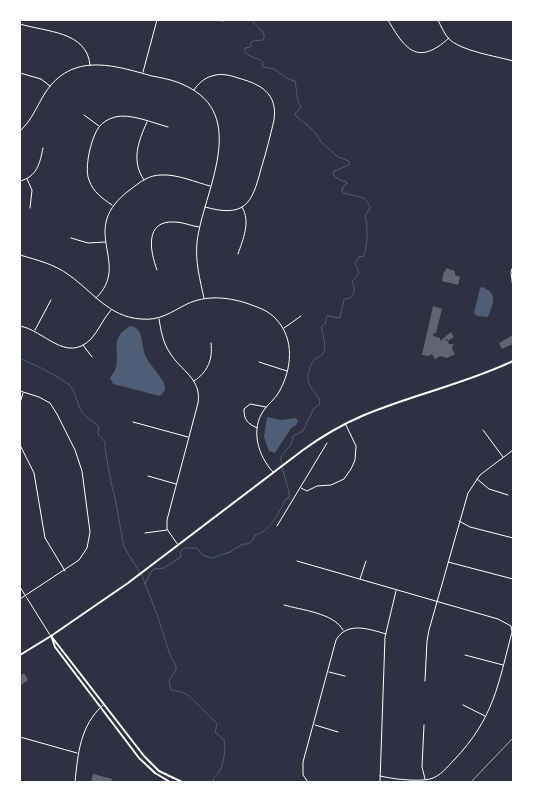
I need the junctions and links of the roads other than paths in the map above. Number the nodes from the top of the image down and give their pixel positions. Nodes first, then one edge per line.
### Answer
1 (157, 20) edge
2 (388, 20) edge
3 (438, 20) edge
4 (20, 24) edge
5 (449, 38) junction
6 (513, 61) edge
7 (90, 65) junction
8 (20, 73) edge
9 (143, 73) junction
10 (50, 86) junction
11 (194, 90) junction
12 (84, 115) dead end
13 (147, 122) junction
14 (99, 126) junction
15 (168, 127) dead end
16 (20, 131) edge
17 (43, 148) dead end
18 (27, 179) junction
19 (144, 180) junction
20 (20, 181) edge
21 (210, 186) junction
22 (113, 205) junction
23 (205, 207) junction
24 (242, 207) junction
25 (30, 208) dead end
26 (200, 228) junction
27 (71, 238) dead end
28 (105, 242) junction
29 (238, 254) dead end
30 (20, 255) edge
31 (513, 266) edge
32 (157, 270) dead end
33 (513, 288) edge
34 (96, 299) junction
35 (204, 299) junction
36 (51, 300) dead end
37 (111, 310) junction
38 (301, 316) dead end
39 (159, 318) junction
40 (20, 326) edge
41 (284, 328) junction
42 (35, 330) junction
43 (211, 343) dead end
44 (83, 344) junction
45 (92, 357) dead end
46 (513, 361) edge
47 (259, 362) dead end
48 (287, 371) junction
49 (194, 381) junction
50 (21, 392) edge
51 (20, 403) edge
52 (266, 407) junction
53 (133, 422) dead end
54 (345, 424) junction
55 (258, 428) junction
56 (482, 430) dead end
57 (189, 438) junction
58 (327, 443) dead end
59 (20, 445) edge
60 (513, 450) edge
61 (503, 458) junction
62 (273, 473) junction
63 (148, 476) dead end
64 (477, 479) junction
65 (177, 484) junction
66 (300, 488) junction
67 (508, 496) dead end
68 (459, 521) junction
69 (277, 526) dead end
70 (167, 530) junction
71 (145, 533) dead end
72 (513, 538) edge
73 (178, 545) junction
74 (297, 561) dead end
75 (366, 561) dead end
76 (448, 562) junction
77 (65, 571) junction
78 (513, 579) edge
79 (360, 580) junction
80 (20, 587) edge
81 (396, 591) junction
82 (25, 595) junction
83 (20, 599) edge
84 (436, 602) junction
85 (284, 605) dead end
86 (343, 632) junction
87 (386, 634) junction
88 (51, 636) junction
89 (20, 655) edge
90 (465, 655) dead end
91 (503, 665) junction
92 (328, 672) junction
93 (345, 676) dead end
94 (425, 682) dead end
95 (104, 704) junction
96 (463, 705) dead end
97 (100, 707) junction
98 (487, 716) junction
99 (313, 725) junction
100 (424, 725) dead end
101 (338, 732) dead end
102 (20, 737) edge
103 (78, 753) junction
104 (380, 776) junction
105 (425, 780) junction
106 (75, 782) edge
107 (170, 782) edge
108 (182, 782) edge
109 (308, 782) edge
110 (380, 782) edge

1 - 9 street
2 - 5 street
3 - 5 street
4 - 7 street
5 - 6 street
7 - 9 street
7 - 10 street
8 - 10 street
9 - 11 street
10 - 16 street
11 - 21 street
11 - 24 street
12 - 14 street
13 - 14 street
13 - 15 street
13 - 19 street
14 - 22 street
17 - 18 street
18 - 20 street
18 - 25 street
19 - 21 street
19 - 22 street
21 - 23 street
22 - 28 street
23 - 24 street
23 - 26 street
24 - 29 street
26 - 32 street
26 - 35 street
27 - 28 street
28 - 34 street
30 - 34 street
31 - 33 street
34 - 37 street
35 - 39 street
35 - 41 street
36 - 42 street
37 - 39 street
37 - 44 street
38 - 41 street
39 - 49 street
40 - 42 street
41 - 48 street
42 - 44 street
43 - 49 street
44 - 45 street
46 - 54 main road
47 - 48 street
48 - 52 street
49 - 57 street
50 - 51 street
50 - 77 street
52 - 55 street
52 - 55 street
53 - 57 street
54 - 62 main road
54 - 66 street
55 - 62 street
56 - 61 street
57 - 65 street
58 - 66 street
59 - 77 street
60 - 61 street
61 - 64 street
62 - 73 main road
63 - 65 street
64 - 67 street
64 - 68 street
65 - 70 street
66 - 69 street
68 - 72 street
68 - 76 street
70 - 71 street
70 - 73 street
73 - 88 main road
74 - 79 street
75 - 79 street
76 - 78 street
76 - 84 street
77 - 82 street
79 - 81 street
80 - 82 street
81 - 84 street
81 - 87 street
82 - 83 street
82 - 88 street
84 - 91 street
84 - 94 street
85 - 86 street
86 - 87 street
86 - 92 street
87 - 104 street
88 - 89 main road
88 - 95 main road
88 - 97 main road
90 - 91 street
91 - 98 street
92 - 93 street
92 - 99 street
95 - 97 street
95 - 108 main road
96 - 98 street
97 - 103 street
97 - 107 main road
98 - 105 street
99 - 101 street
99 - 109 street
100 - 105 street
102 - 103 street
103 - 106 street
104 - 105 street
104 - 110 street

